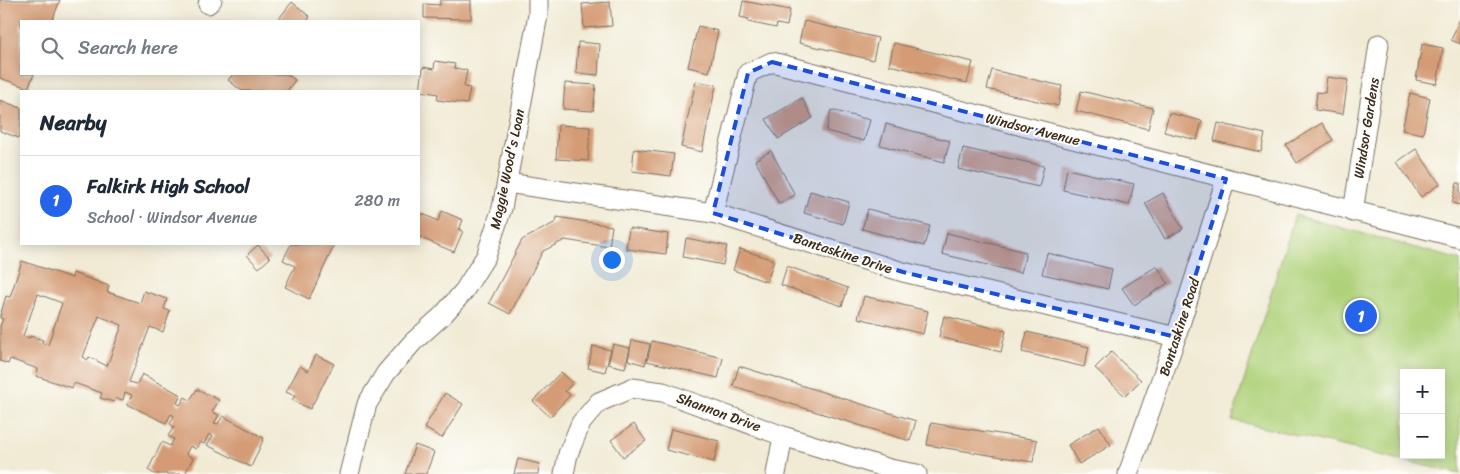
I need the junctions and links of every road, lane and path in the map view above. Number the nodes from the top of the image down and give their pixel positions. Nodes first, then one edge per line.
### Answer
1 (538, 0) edge
2 (1380, 44) dead end
3 (1226, 179) junction
4 (507, 183) junction
5 (1353, 212) junction
6 (713, 213) junction
7 (1460, 238) edge
8 (1176, 337) junction
9 (783, 436) junction
10 (349, 474) edge
11 (564, 474) edge
12 (776, 474) edge
13 (917, 474) edge
14 (1128, 474) edge

1 - 4 street, Maggie Wood's Loan
2 - 5 street, Windsor Gardens
3 - 5 street, Windsor Avenue
3 - 6 street, Windsor Avenue
3 - 8 street, Bantaskine Road
4 - 6 street, Bantaskine Drive
4 - 10 street, Maggie Wood's Loan
5 - 7 street, Windsor Avenue
6 - 8 street, Bantaskine Drive
8 - 14 street, Bantaskine Road
9 - 11 street, Shannon Drive
9 - 12 street
9 - 13 street, Shannon Drive

